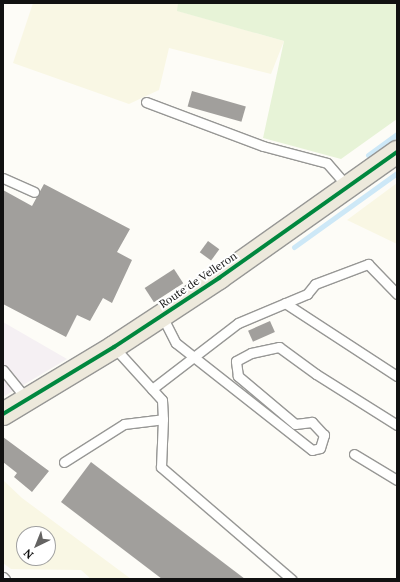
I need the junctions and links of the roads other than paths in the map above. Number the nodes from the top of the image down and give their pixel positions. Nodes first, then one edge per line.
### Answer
1 (146, 102) dead end
2 (397, 152) edge
3 (3, 178) edge
4 (348, 187) junction
5 (34, 192) dead end
6 (397, 294) edge
7 (285, 303) junction
8 (162, 316) junction
9 (114, 347) junction
10 (194, 357) junction
11 (3, 370) edge
12 (397, 376) edge
13 (152, 389) junction
14 (27, 400) junction
15 (3, 414) edge
16 (163, 419) junction
17 (397, 425) edge
18 (354, 454) dead end
19 (64, 462) dead end
20 (397, 480) edge
21 (291, 579) edge

1 - 4 lane
2 - 4 main road, Route de Velleron
3 - 5 lane
4 - 8 main road, Route de Velleron
6 - 7 lane
7 - 10 lane
7 - 12 lane
8 - 9 main road, Route de Velleron
8 - 10 lane
9 - 13 lane
9 - 14 main road, Route de Velleron
10 - 13 lane
10 - 17 lane
11 - 14 lane
13 - 16 lane
14 - 15 main road, Route de Velleron
16 - 19 lane
16 - 21 lane
18 - 20 lane

